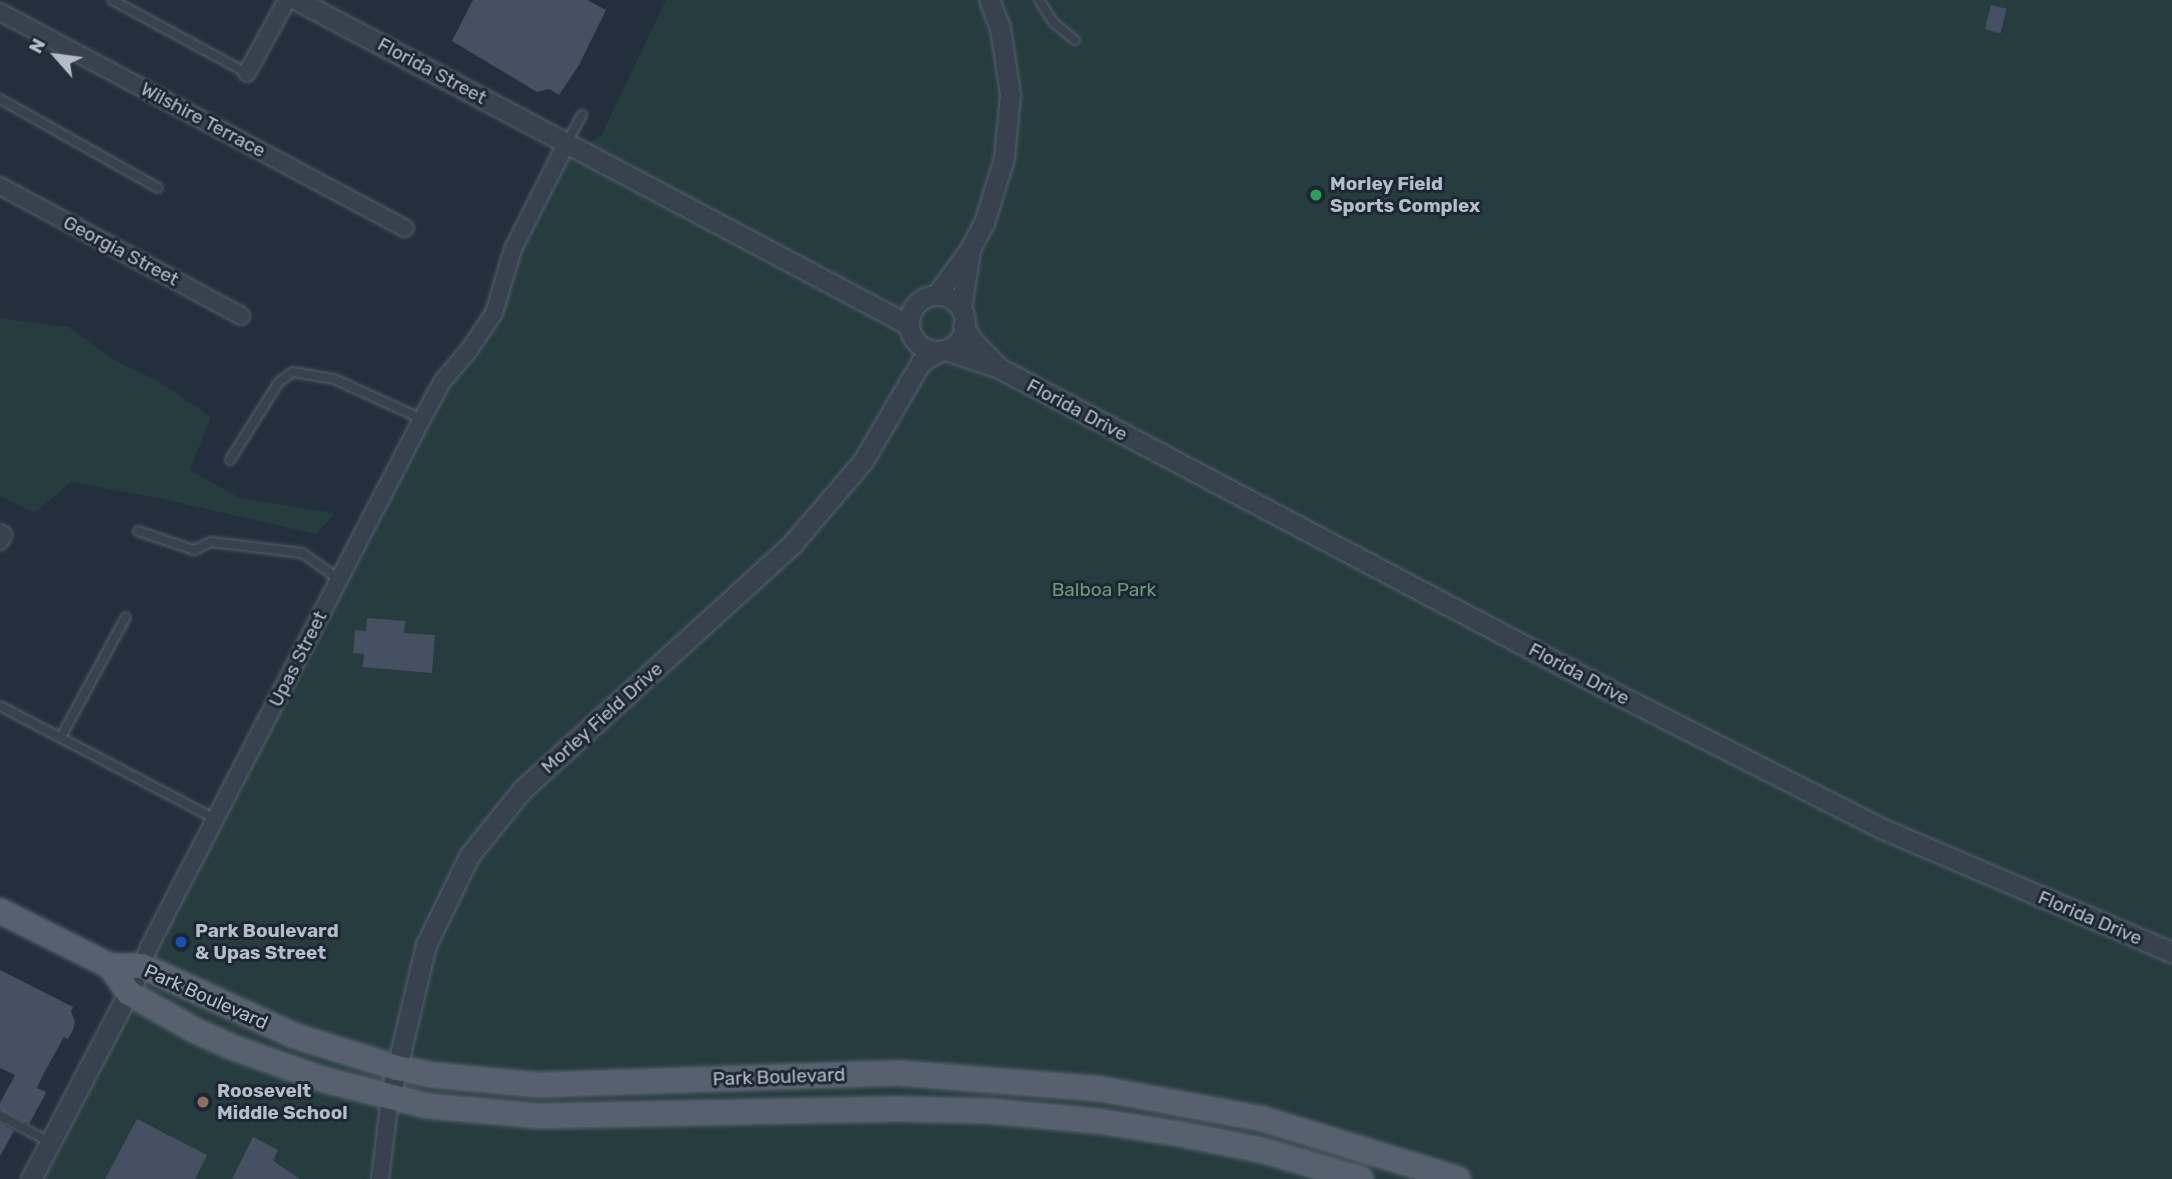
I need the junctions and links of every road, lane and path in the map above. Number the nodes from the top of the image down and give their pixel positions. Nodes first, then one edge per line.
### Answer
1 (113, 0) edge
2 (286, 0) edge
3 (297, 0) edge
4 (989, 0) edge
5 (1039, 0) edge
6 (0, 12) edge
7 (1075, 40) dead end
8 (247, 74) joint
9 (0, 99) edge
10 (582, 115) dead end
11 (567, 142) junction
12 (0, 186) edge
13 (158, 188) dead end
14 (405, 228) dead end
15 (970, 249) junction
16 (855, 296) junction
17 (929, 297) junction
18 (242, 316) dead end
19 (962, 317) junction
20 (911, 331) junction
21 (942, 350) junction
22 (999, 368) junction
23 (903, 390) junction
24 (422, 419) junction
25 (230, 460) dead end
26 (138, 531) dead end
27 (340, 579) junction
28 (126, 617) dead end
29 (0, 706) edge
30 (61, 737) junction
31 (215, 819) junction
32 (0, 911) edge
33 (2172, 952) edge
34 (110, 966) junction
35 (142, 966) junction
36 (129, 993) junction
37 (397, 1068) junction
38 (390, 1097) junction
39 (0, 1116) edge
40 (50, 1142) junction
41 (30, 1179) edge
42 (380, 1179) edge
43 (1361, 1179) edge
44 (1458, 1179) edge

1 - 8 lane
2 - 8 street
3 - 11 street, Florida Street
4 - 15 street
5 - 7 lane
6 - 14 street, Wilshire Terrace
9 - 13 lane
10 - 11 lane
11 - 16 street
11 - 24 street, Upas Street
12 - 18 street, Georgia Street
15 - 17 street
15 - 19 street
16 - 17 street
16 - 20 street
17 - 19 street
17 - 20 street
19 - 21 street
19 - 22 street, Florida Drive
20 - 21 street
20 - 23 street, Morley Field Drive
21 - 22 street, Florida Drive
21 - 23 street, Morley Field Drive
22 - 33 street, Florida Drive
23 - 37 street, Morley Field Drive
24 - 25 lane
24 - 27 street, Upas Street
26 - 27 lane
27 - 31 street, Upas Street
28 - 30 lane
29 - 30 lane
30 - 31 lane
31 - 35 street, Upas Street
32 - 34 main road, Park Boulevard
34 - 35 main road, Park Boulevard
34 - 36 main road, Park Boulevard
35 - 36 street, Upas Street
35 - 37 main road, Park Boulevard
36 - 38 main road, Park Boulevard
36 - 40 street, Upas Street
37 - 38 street, Morley Field Drive
37 - 44 main road, Park Boulevard
38 - 42 street
38 - 43 main road, Park Boulevard
39 - 40 lane
40 - 41 street, Upas Street

